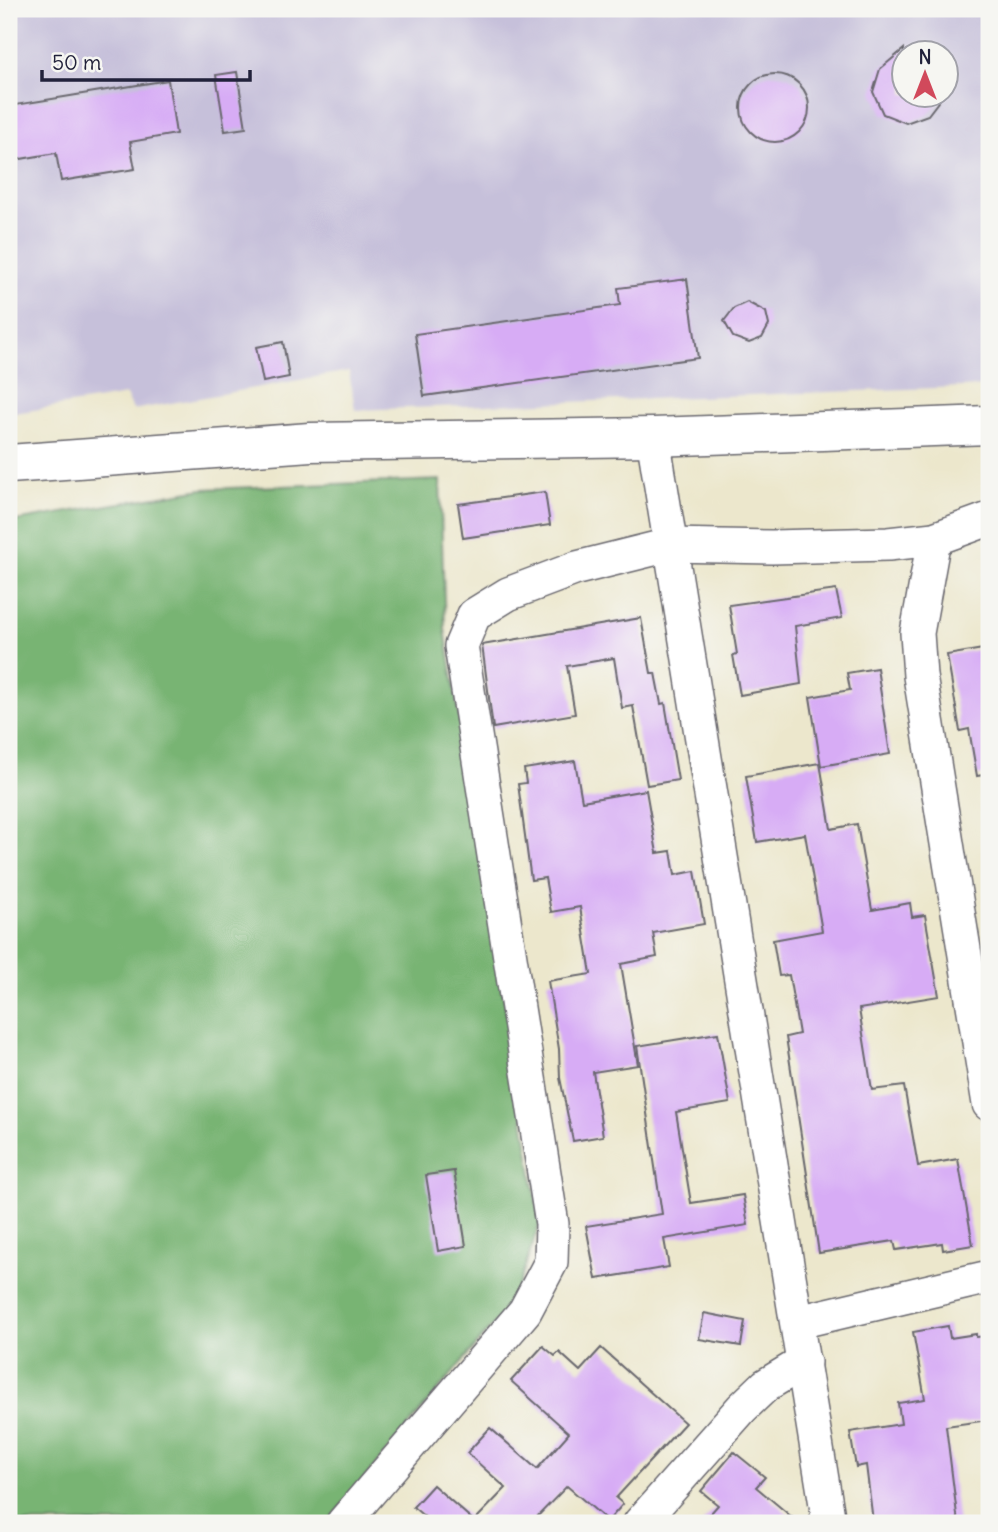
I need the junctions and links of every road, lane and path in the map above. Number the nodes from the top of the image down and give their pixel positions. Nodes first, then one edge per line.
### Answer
1 (989, 425) edge
2 (653, 437) junction
3 (9, 464) edge
4 (989, 519) edge
5 (934, 540) junction
6 (669, 545) junction
7 (989, 1104) edge
8 (989, 1277) edge
9 (798, 1322) junction
10 (804, 1362) junction
11 (344, 1523) edge
12 (640, 1523) edge
13 (829, 1523) edge

1 - 2 street
2 - 3 street
2 - 6 street
4 - 5 street
5 - 6 street
5 - 7 street
6 - 9 street
6 - 11 street
8 - 9 street
9 - 10 street
10 - 12 street
10 - 13 street

